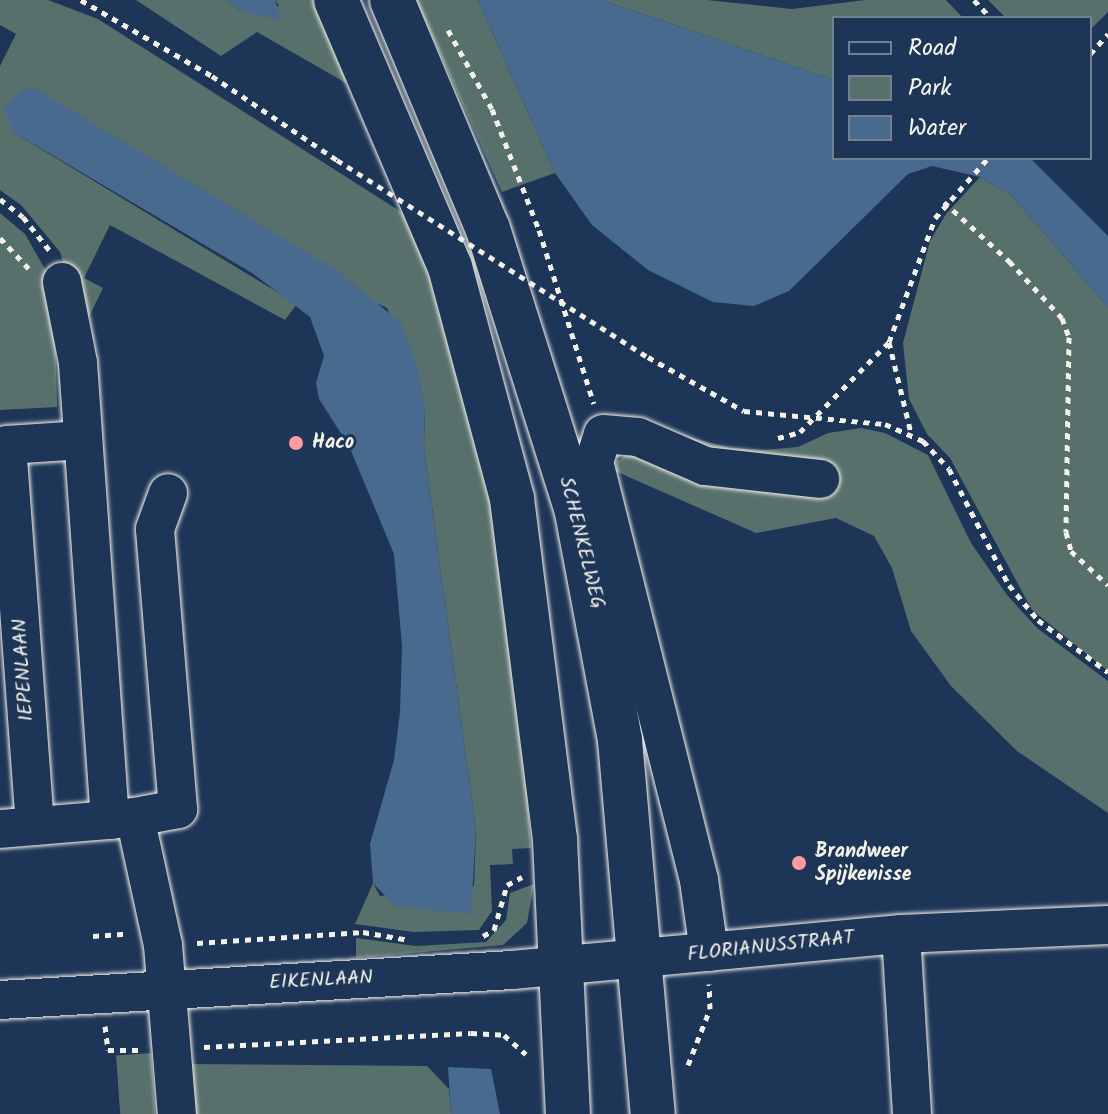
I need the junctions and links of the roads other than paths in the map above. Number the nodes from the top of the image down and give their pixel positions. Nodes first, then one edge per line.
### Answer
1 (336, 0) edge
2 (392, 0) edge
3 (62, 282) road end
4 (83, 440) junction
5 (820, 479) dead end
6 (168, 493) dead end
7 (122, 818) junction
8 (18, 828) edge
9 (1108, 925) edge
10 (901, 934) junction
11 (709, 952) junction
12 (642, 960) junction
13 (560, 966) junction
14 (168, 990) junction
15 (0, 1000) edge
16 (177, 1114) edge
17 (568, 1114) edge
18 (653, 1114) edge
19 (912, 1114) edge

1 - 13 main road
2 - 12 main road, SCHENKELWEG
3 - 4 street
4 - 7 street
4 - 8 street, IEPENLAAN
5 - 11 street, SCHENKELWEG
6 - 7 street, IEPENLAAN
7 - 8 street, IEPENLAAN
7 - 14 street
9 - 10 street, FLORIANUSSTRAAT
10 - 11 street, FLORIANUSSTRAAT
10 - 19 street
11 - 12 street, FLORIANUSSTRAAT
12 - 13 street, EIKENLAAN
12 - 18 main road, SCHENKELWEG
13 - 14 street, EIKENLAAN
13 - 17 main road
14 - 15 street, EIKENLAAN
14 - 16 street

